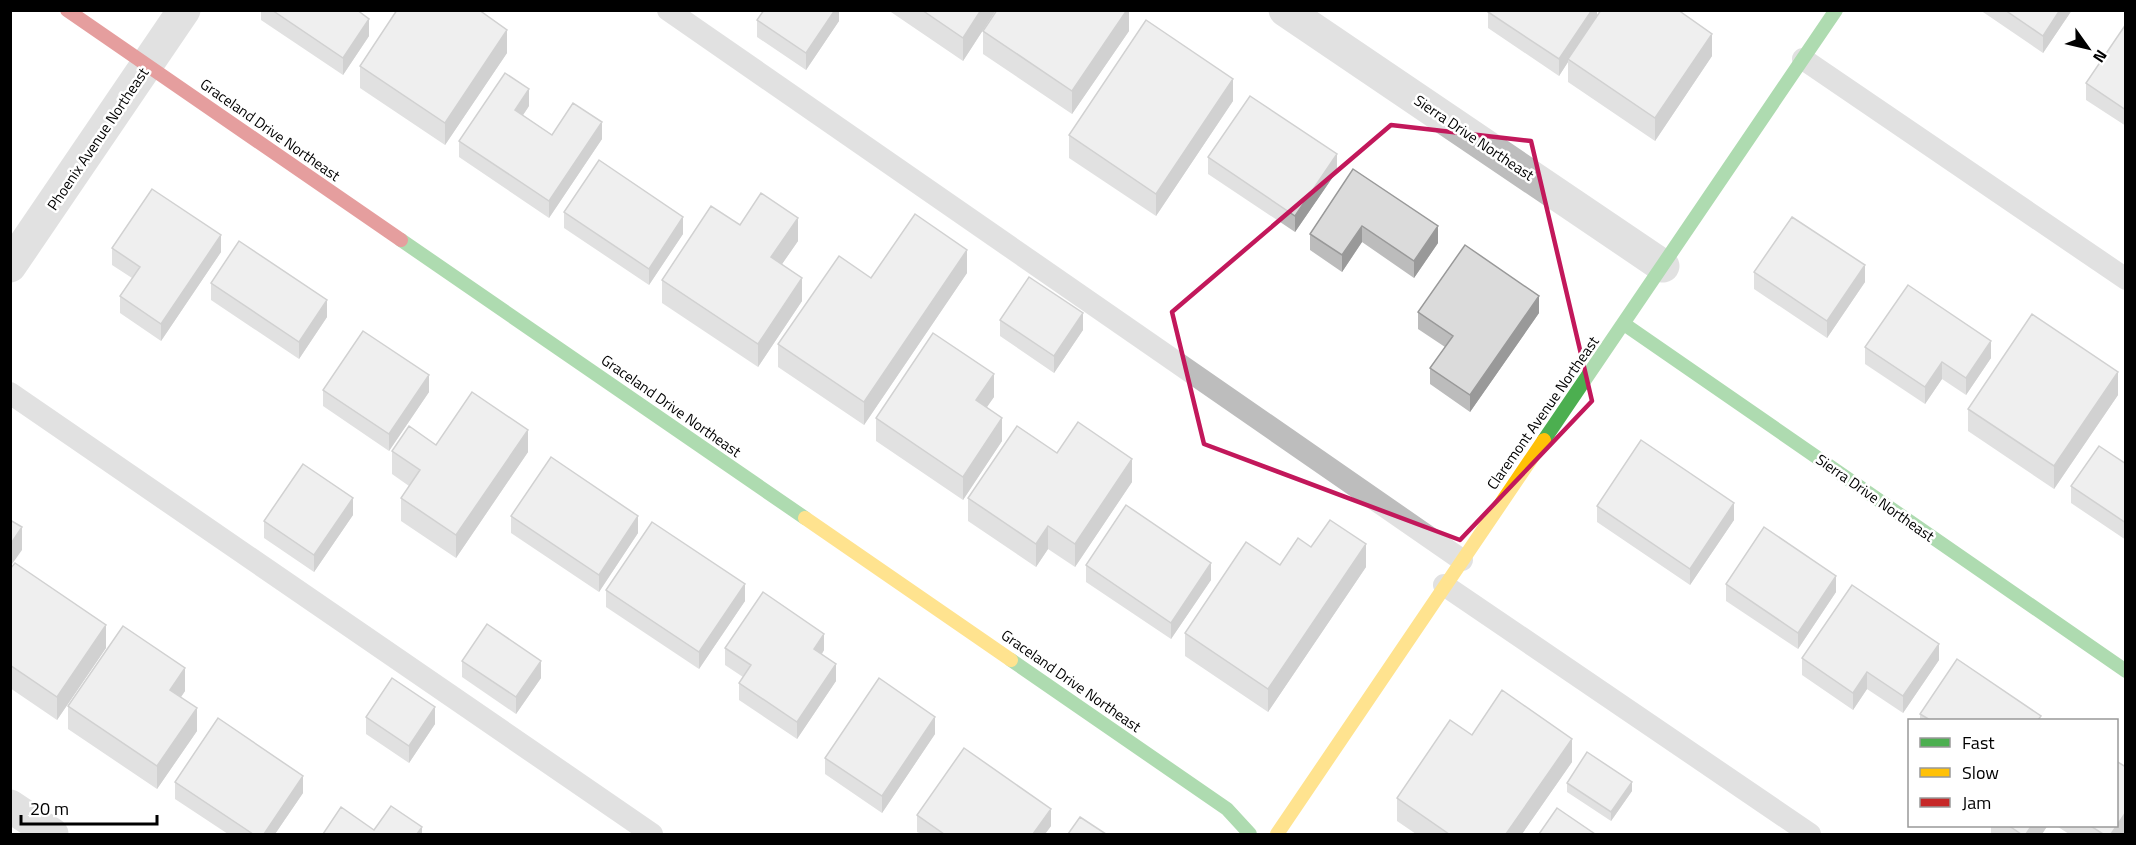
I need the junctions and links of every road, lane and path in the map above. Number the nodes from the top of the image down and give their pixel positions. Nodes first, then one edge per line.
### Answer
1 (67, 10) edge
2 (184, 10) edge
3 (668, 10) edge
4 (1285, 10) edge
5 (1836, 10) edge
6 (1803, 58) junction
7 (149, 65) junction
8 (10, 266) edge
9 (1663, 266) junction
10 (2126, 279) edge
11 (1624, 324) junction
12 (10, 393) edge
13 (1462, 560) junction
14 (1444, 585) junction
15 (2126, 671) edge
16 (10, 806) edge
17 (52, 834) edge
18 (652, 834) edge
19 (1250, 834) edge
20 (1277, 834) edge
21 (1810, 834) edge

1 - 7 street, Graceland Drive Northeast
2 - 7 street, Phoenix Avenue Northeast
3 - 13 lane
4 - 9 street, Sierra Drive Northeast
5 - 6 street, Claremont Avenue Northeast
6 - 9 street, Claremont Avenue Northeast
6 - 10 lane
7 - 8 street, Phoenix Avenue Northeast
7 - 19 street, Graceland Drive Northeast
9 - 11 street, Claremont Avenue Northeast
11 - 13 street, Claremont Avenue Northeast
11 - 15 street, Sierra Drive Northeast
12 - 18 lane
13 - 14 street, Claremont Avenue Northeast
14 - 20 street, Claremont Avenue Northeast
14 - 21 lane
16 - 17 street

